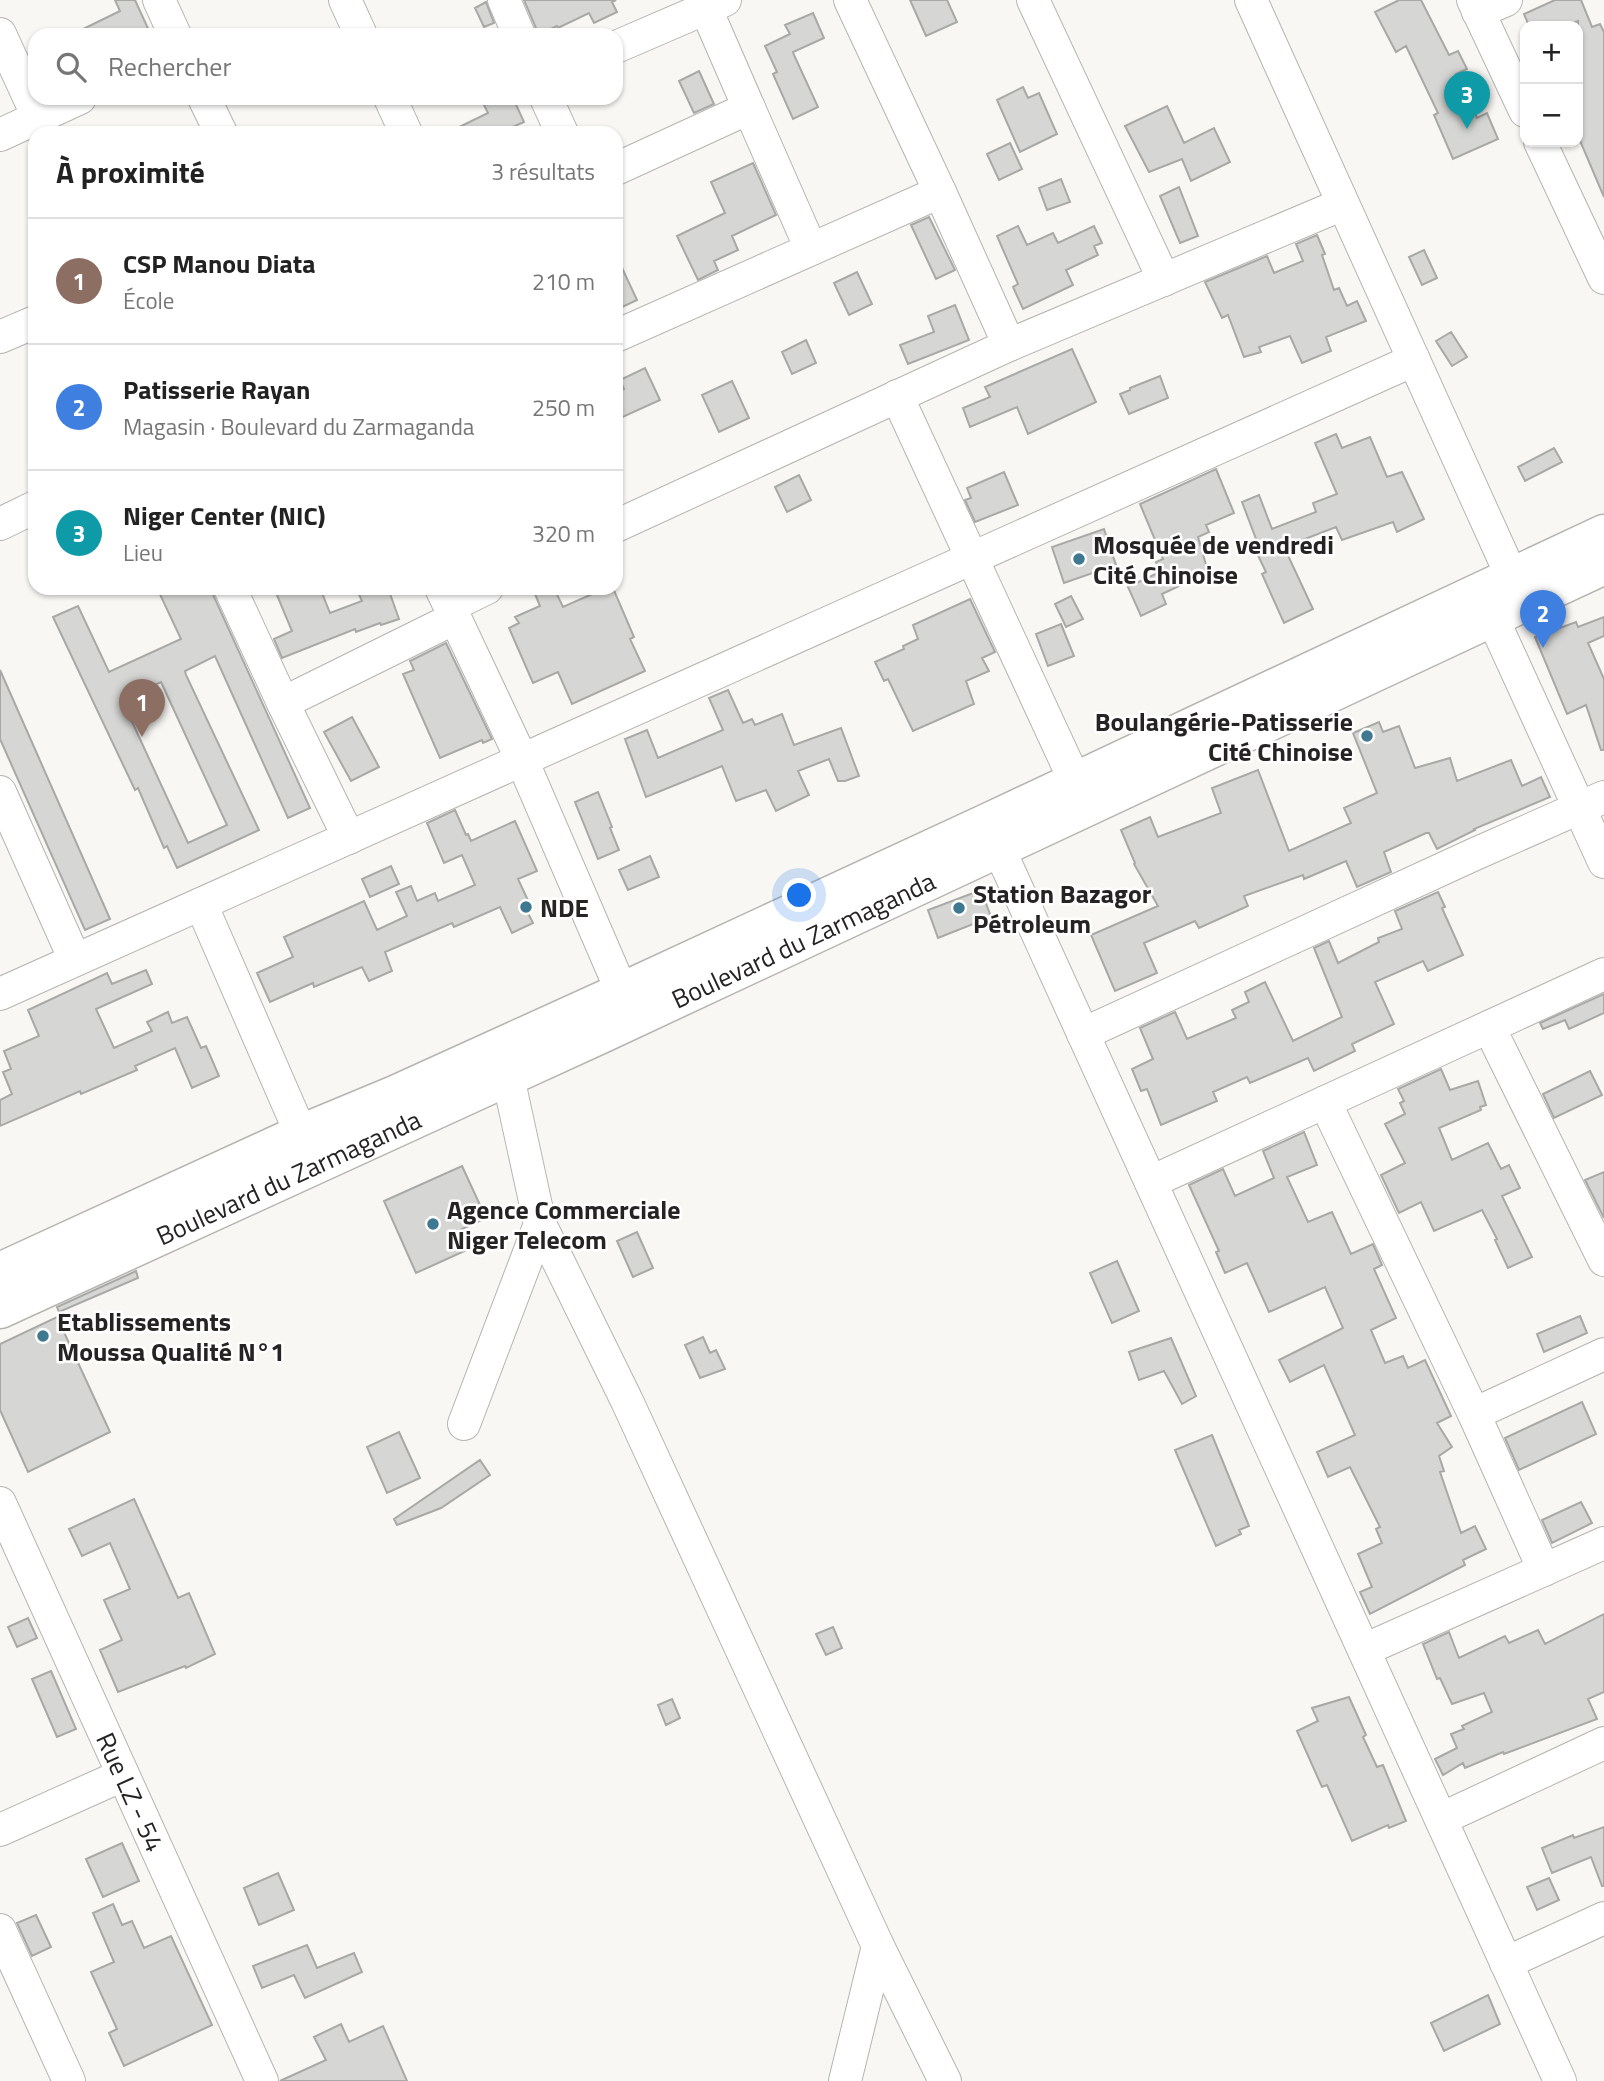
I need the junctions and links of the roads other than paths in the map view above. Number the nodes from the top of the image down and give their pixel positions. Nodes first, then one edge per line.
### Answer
1 (159, 0) edge
2 (345, 0) edge
3 (504, 0) edge
4 (850, 0) edge
5 (1033, 0) edge
6 (1251, 0) edge
7 (715, 4) edge
8 (1486, 4) edge
9 (172, 28) edge
10 (358, 28) edge
11 (516, 28) edge
12 (0, 34) edge
13 (623, 44) edge
14 (28, 95) edge
15 (1520, 97) edge
16 (33, 105) edge
17 (65, 105) edge
18 (207, 105) edge
19 (393, 105) edge
20 (549, 105) edge
21 (749, 108) junction
22 (38, 117) junction
23 (218, 126) edge
24 (403, 126) edge
25 (559, 126) edge
26 (0, 135) edge
27 (1541, 147) edge
28 (623, 166) edge
29 (940, 192) junction
30 (1343, 204) junction
31 (811, 249) junction
32 (1604, 278) edge
33 (1164, 281) junction
34 (28, 324) edge
35 (623, 333) edge
36 (0, 337) edge
37 (1009, 345) junction
38 (1414, 360) junction
39 (897, 396) junction
40 (28, 510) edge
41 (623, 523) edge
42 (0, 524) edge
43 (1604, 534) edge
44 (972, 558) junction
45 (1604, 565) edge
46 (1512, 578) junction
47 (233, 595) edge
48 (470, 595) edge
49 (449, 604) edge
50 (1492, 617) junction
51 (283, 703) junction
52 (522, 760) junction
53 (1075, 781) junction
54 (0, 792) edge
55 (1592, 803) edge
56 (349, 838) junction
57 (999, 849) junction
58 (1604, 862) edge
59 (933, 864) junction
60 (201, 904) junction
61 (75, 960) junction
62 (1604, 974) edge
63 (622, 992) junction
64 (0, 994) edge
65 (1489, 1027) junction
66 (1083, 1034) junction
67 (506, 1061) junction
68 (1325, 1102) junction
69 (301, 1134) junction
70 (1151, 1182) junction
71 (540, 1224) junction
72 (1604, 1260) edge
73 (1, 1295) edge
74 (1604, 1354) edge
75 (1474, 1413) junction
76 (464, 1424) dead end
77 (0, 1503) edge
78 (1604, 1543) edge
79 (12, 1560) edge
80 (1544, 1570) junction
81 (1364, 1650) junction
82 (1604, 1743) edge
83 (123, 1775) junction
84 (1441, 1819) junction
85 (0, 1830) edge
86 (1604, 1918) edge
87 (0, 1930) edge
88 (878, 1946) junction
89 (1506, 1963) junction
90 (69, 2081) edge
91 (262, 2081) edge
92 (845, 2081) edge
93 (945, 2081) edge
94 (1560, 2081) edge

1 - 9 street
2 - 10 street
3 - 11 street
4 - 29 street
5 - 33 street
6 - 30 street
7 - 13 street
7 - 21 street
8 - 15 street
12 - 14 street
16 - 22 street
17 - 22 street
18 - 23 street
19 - 24 street
20 - 25 street
21 - 28 street
21 - 31 street
22 - 26 street
27 - 32 street
29 - 31 street
29 - 37 street
30 - 33 street
30 - 38 street
31 - 35 street
33 - 37 street
34 - 36 street
37 - 39 street
38 - 44 street
38 - 46 street
39 - 41 street
39 - 44 street
40 - 42 street
43 - 46 main road, Boulevard du Zarmaganda
44 - 52 street
44 - 53 street
45 - 50 main road, Boulevard du Zarmaganda
46 - 53 main road, Boulevard du Zarmaganda
47 - 51 street
48 - 49 street
49 - 51 street
49 - 52 street
50 - 55 street
50 - 57 main road, Boulevard du Zarmaganda
51 - 56 street
52 - 56 street
52 - 63 street
53 - 59 main road, Boulevard du Zarmaganda
54 - 61 street
55 - 58 street
55 - 66 street
56 - 60 street
57 - 59 main road, Boulevard du Zarmaganda
57 - 66 street
59 - 63 main road, Boulevard du Zarmaganda
59 - 67 main road, Boulevard du Zarmaganda
60 - 61 street
60 - 69 street
61 - 64 street
62 - 65 street
63 - 67 main road, Boulevard du Zarmaganda
65 - 68 street
65 - 72 street
66 - 70 street
67 - 69 main road, Boulevard du Zarmaganda
67 - 71 street
67 - 73 main road, Boulevard du Zarmaganda
68 - 70 street
68 - 75 street
69 - 73 main road, Boulevard du Zarmaganda
70 - 81 street
71 - 76 street
71 - 88 street
74 - 75 street
75 - 80 street
77 - 79 street, Rue LZ - 54
78 - 80 street
79 - 83 street, Rue LZ - 54
80 - 81 street
81 - 84 street
82 - 84 street
83 - 85 street
83 - 91 street, Rue LZ - 54
84 - 89 street
86 - 89 street
87 - 90 street
88 - 92 street
88 - 93 street
89 - 94 street

